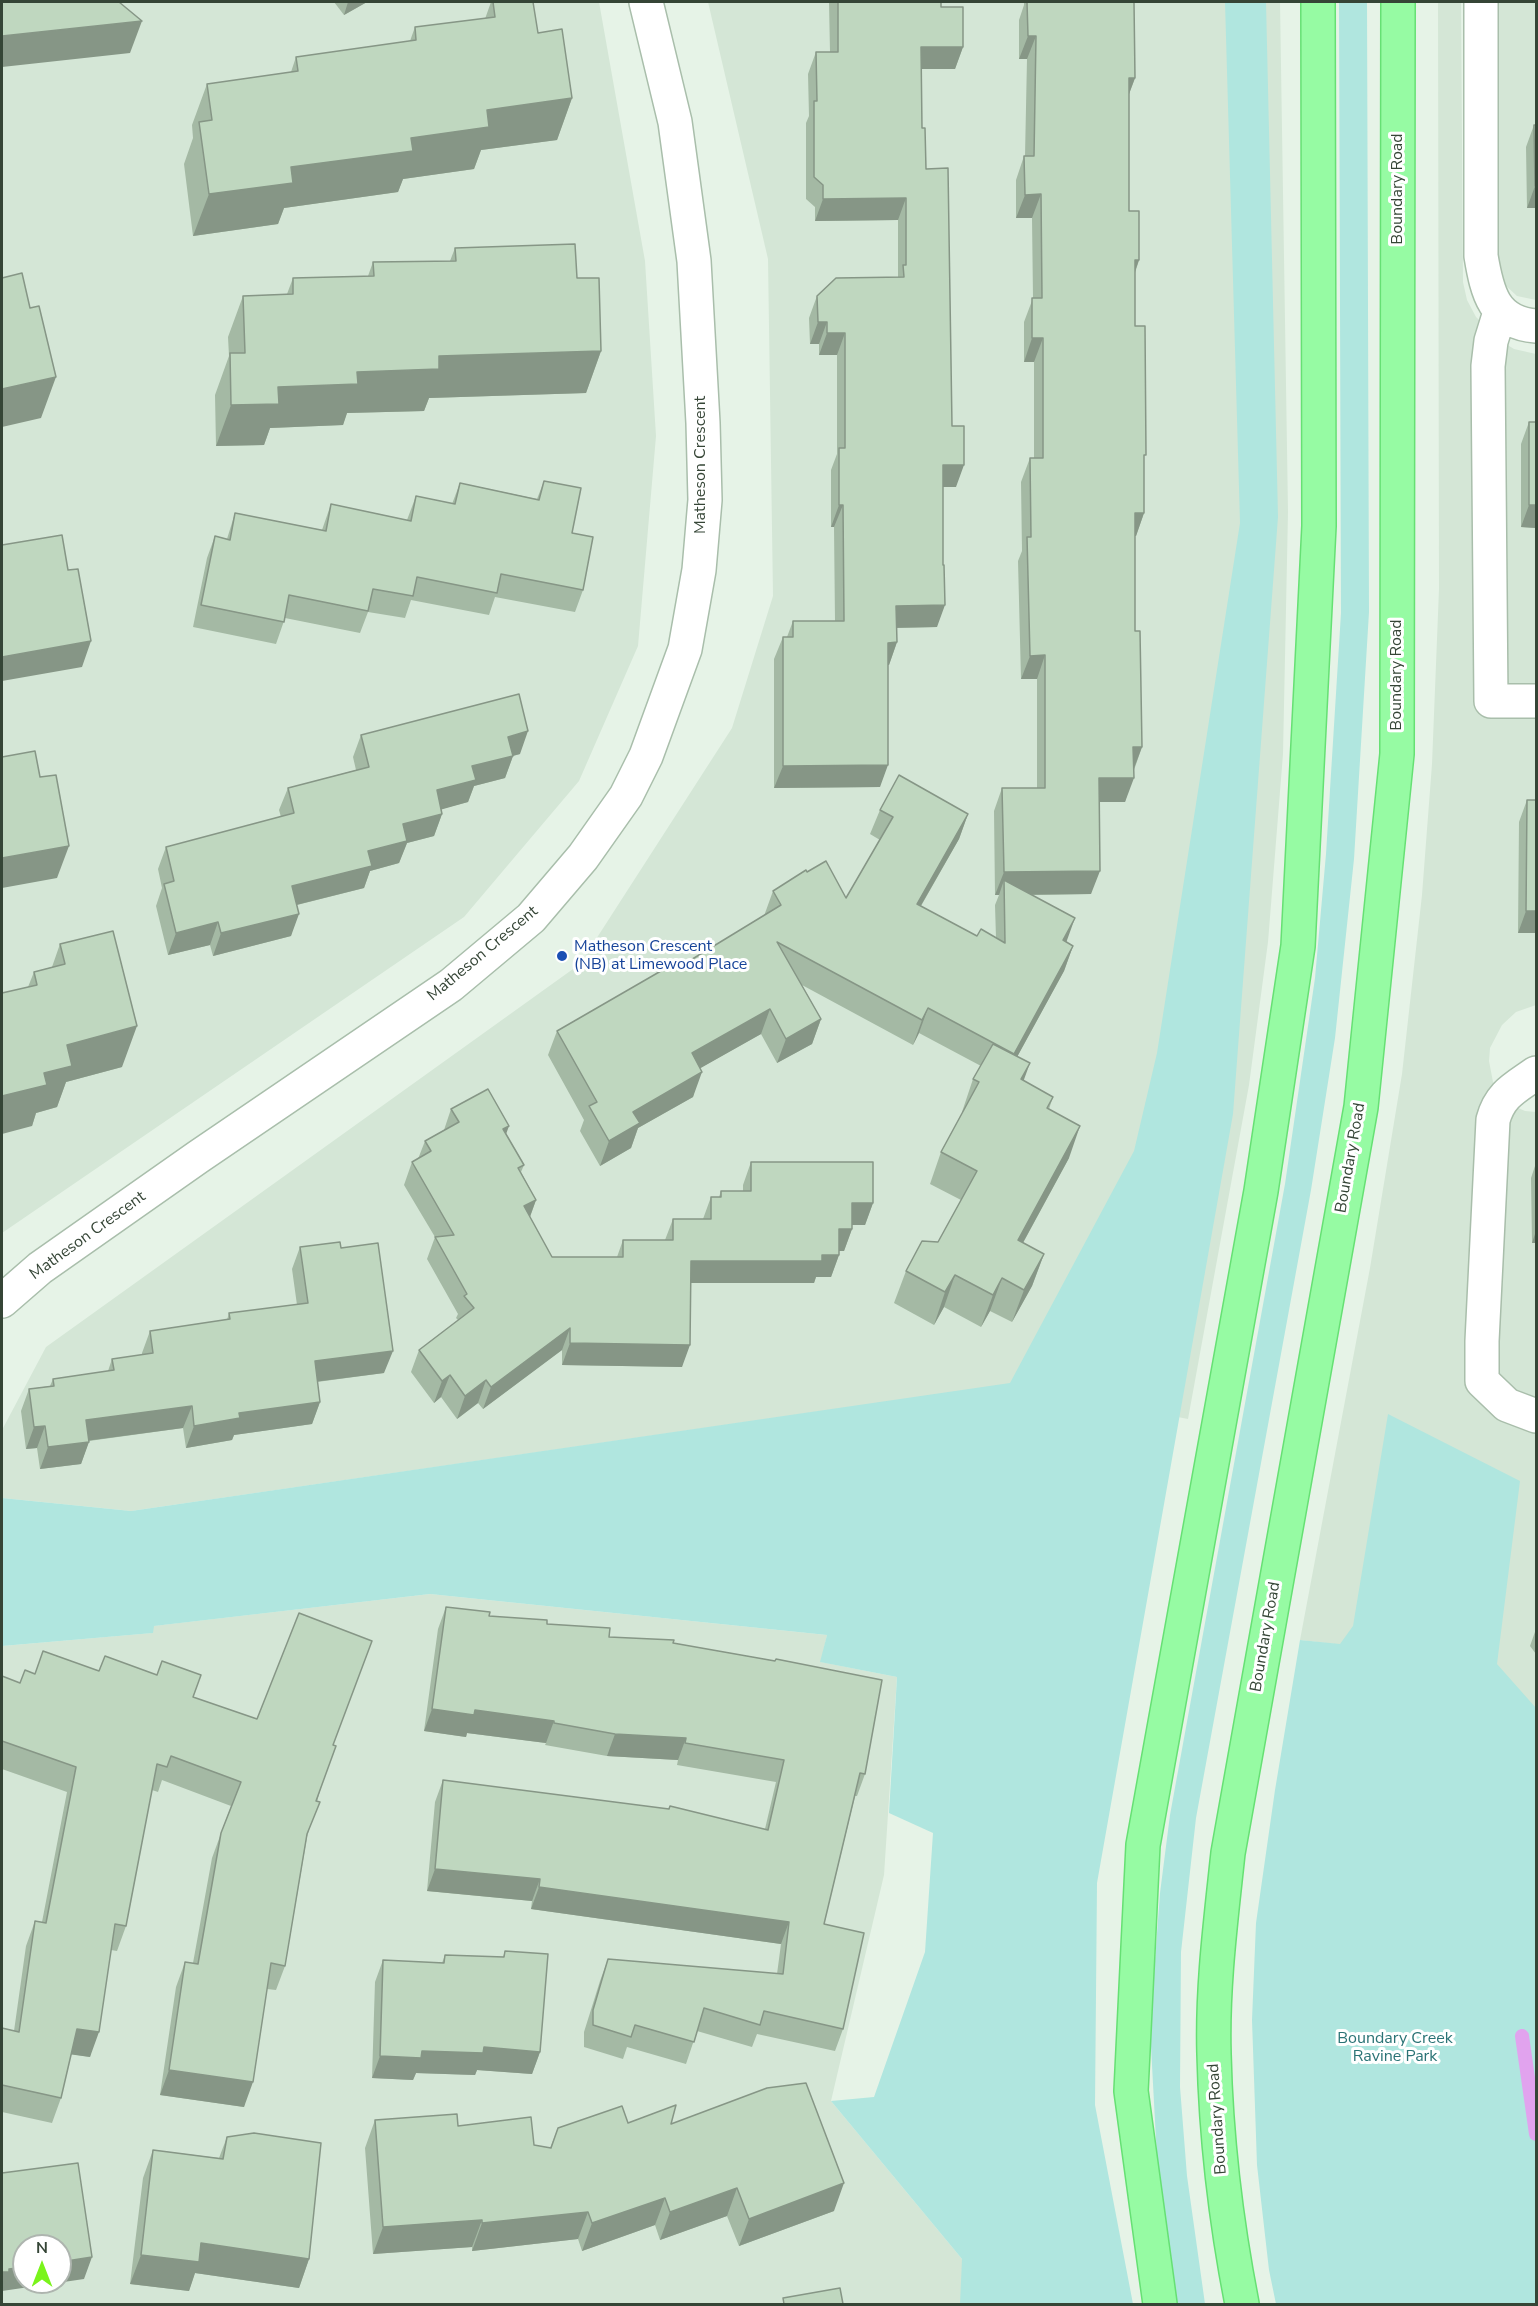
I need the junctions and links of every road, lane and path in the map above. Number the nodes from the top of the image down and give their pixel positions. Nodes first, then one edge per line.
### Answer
1 (646, 2) edge
2 (1318, 2) edge
3 (1398, 2) edge
4 (1481, 2) edge
5 (1500, 312) junction
6 (1536, 326) edge
7 (1536, 701) edge
8 (1536, 1073) edge
9 (2, 1301) edge
10 (1536, 1416) edge
11 (1160, 2304) edge
12 (1242, 2304) edge

1 - 9 street, Matheson Crescent
2 - 11 main road
3 - 12 main road, Boundary Road
4 - 5 street
5 - 6 street
5 - 7 street
8 - 10 street

